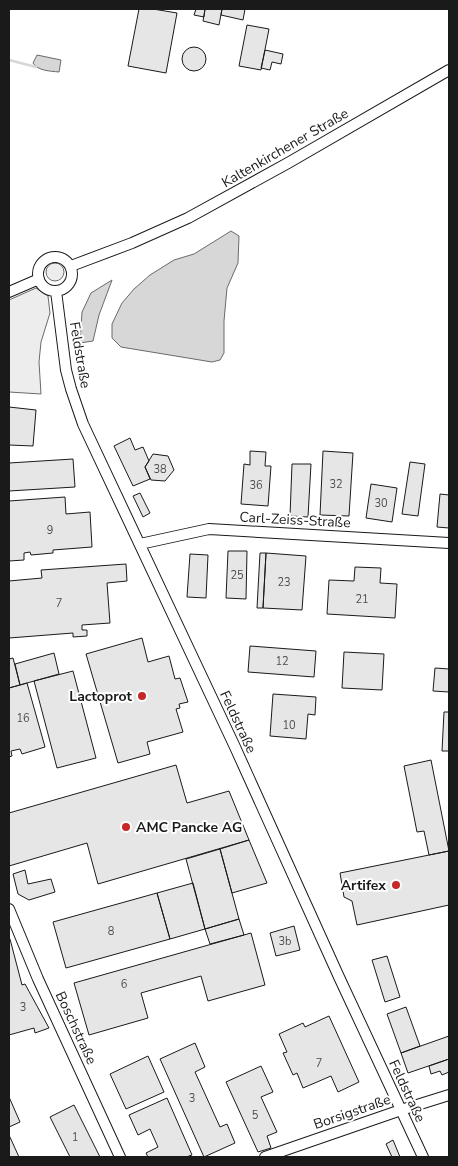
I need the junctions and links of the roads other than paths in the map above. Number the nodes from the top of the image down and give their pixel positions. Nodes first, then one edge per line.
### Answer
1 (449, 70) edge
2 (71, 266) junction
3 (39, 279) junction
4 (56, 291) junction
5 (9, 292) edge
6 (449, 543) edge
7 (140, 544) junction
8 (9, 909) edge
9 (449, 1095) edge
10 (400, 1110) junction
11 (120, 1157) edge
12 (265, 1157) edge
13 (423, 1157) edge

1 - 2 street, Kaltenkirchener Straße
2 - 3 street
2 - 4 street
3 - 4 street
3 - 5 street
4 - 7 street, Feldstraße
6 - 7 street, Carl-Zeiss-Straße
7 - 10 street, Feldstraße
8 - 11 street, Boschstraße
9 - 10 street, Borsigstraße
10 - 12 street, Borsigstraße
10 - 13 street, Feldstraße

